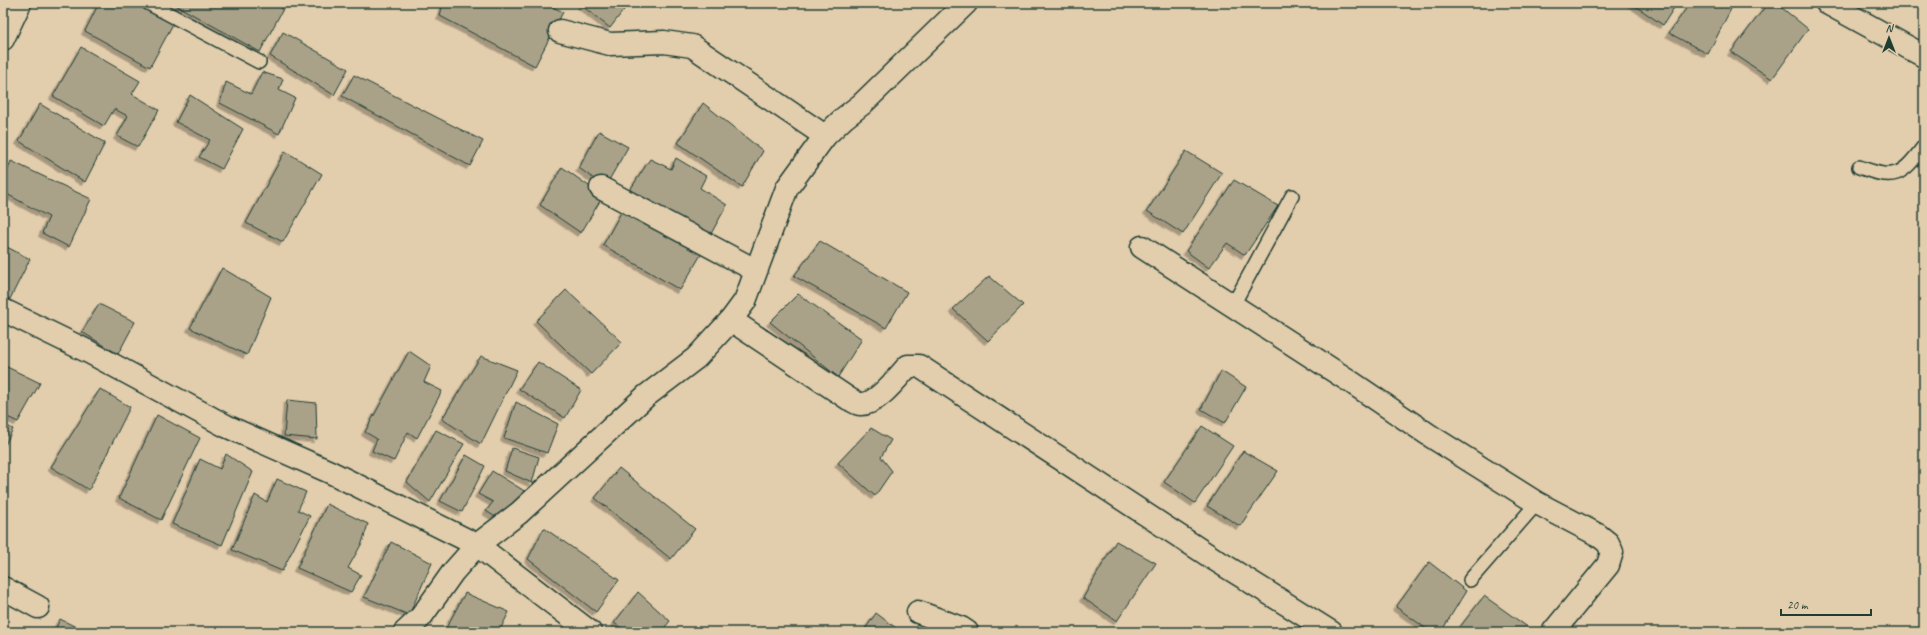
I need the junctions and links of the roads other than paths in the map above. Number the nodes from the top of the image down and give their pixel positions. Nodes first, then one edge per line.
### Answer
1 (20, 3) edge
2 (148, 3) edge
3 (966, 3) edge
4 (1827, 3) edge
5 (560, 31) dead end
6 (3, 38) edge
7 (1924, 56) edge
8 (259, 62) dead end
9 (825, 136) junction
10 (1924, 146) edge
11 (1859, 167) dead end
12 (601, 188) dead end
13 (1292, 196) dead end
14 (1142, 247) dead end
15 (755, 270) junction
16 (1233, 305) junction
17 (3, 310) edge
18 (731, 320) junction
19 (1537, 502) junction
20 (478, 545) junction
21 (1470, 580) dead end
22 (3, 588) edge
23 (38, 607) dead end
24 (918, 612) dead end
25 (405, 632) edge
26 (590, 632) edge
27 (967, 632) edge
28 (1331, 632) edge
29 (1553, 632) edge

1 - 6 street
2 - 8 lane
3 - 9 street
4 - 7 street
5 - 9 street
9 - 15 street
10 - 11 lane
12 - 15 street
13 - 16 lane
14 - 16 street
15 - 18 street
16 - 19 street
17 - 20 street
18 - 20 street
18 - 28 street
19 - 21 lane
19 - 29 street
20 - 25 street
20 - 26 street
22 - 23 street
24 - 27 street

